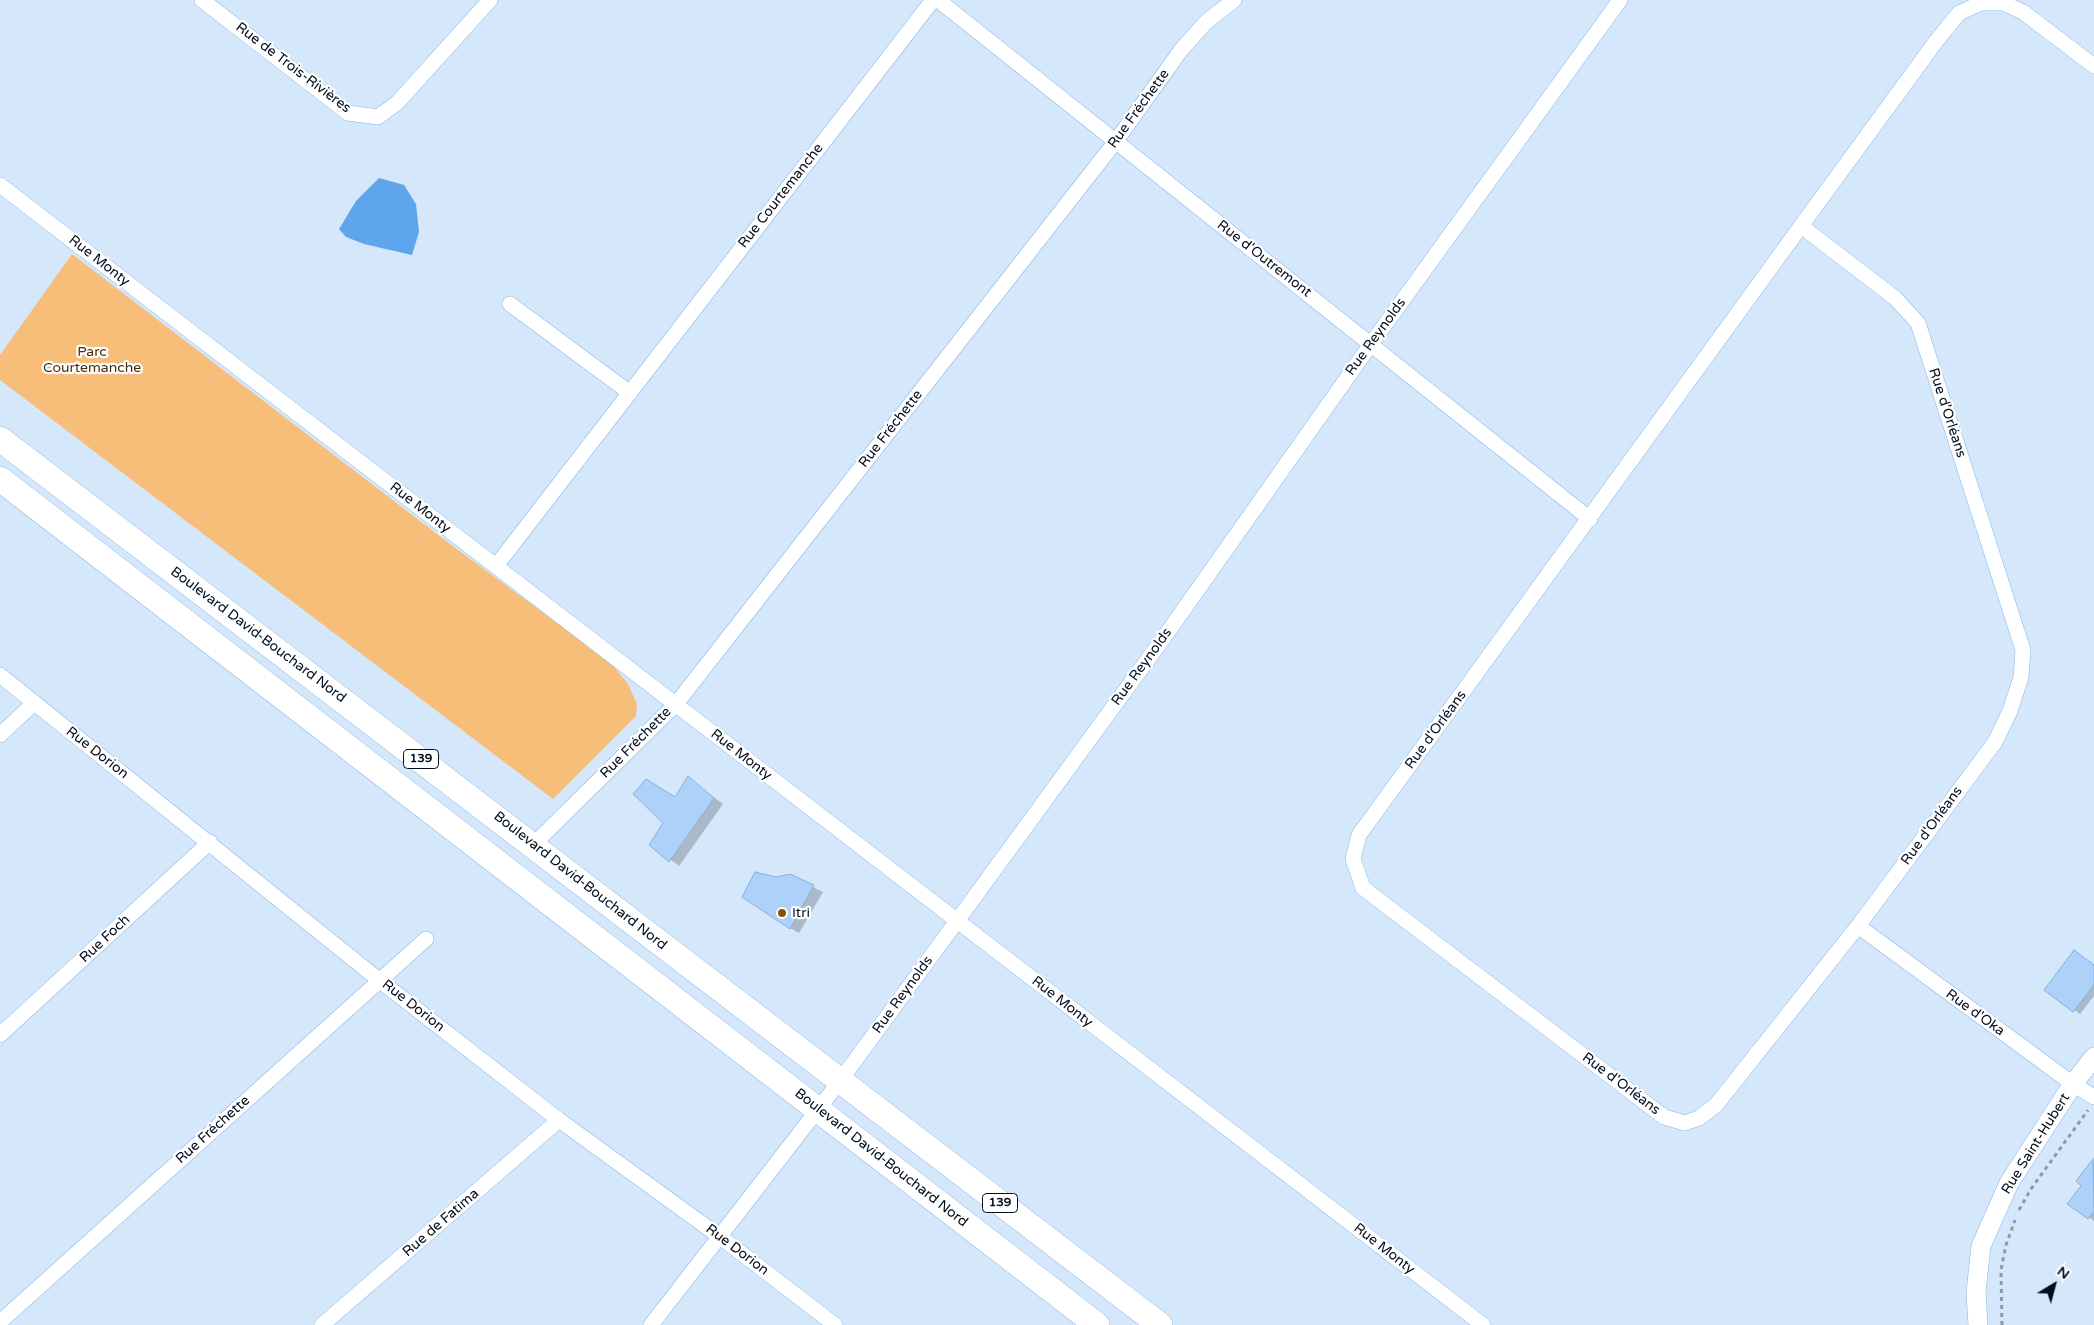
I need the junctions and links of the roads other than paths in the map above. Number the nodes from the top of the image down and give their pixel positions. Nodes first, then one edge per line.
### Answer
1 (202, 0) edge
2 (490, 0) edge
3 (933, 0) edge
4 (938, 0) edge
5 (1234, 0) edge
6 (1620, 0) edge
7 (2094, 66) edge
8 (1116, 141) junction
9 (0, 185) edge
10 (1801, 226) junction
11 (510, 304) dead end
12 (1371, 344) junction
13 (630, 393) junction
14 (0, 438) edge
15 (0, 479) edge
16 (1590, 519) junction
17 (496, 566) junction
18 (0, 675) edge
19 (34, 703) junction
20 (676, 704) junction
21 (0, 735) edge
22 (210, 842) junction
23 (534, 845) junction
24 (957, 921) junction
25 (1858, 926) junction
26 (426, 939) dead end
27 (379, 980) junction
28 (0, 1035) edge
29 (2094, 1057) edge
30 (840, 1081) junction
31 (2073, 1084) junction
32 (2094, 1097) edge
33 (818, 1109) junction
34 (559, 1120) junction
35 (719, 1236) junction
36 (0, 1322) edge
37 (322, 1325) edge
38 (650, 1325) edge
39 (835, 1325) edge
40 (1097, 1325) edge
41 (1160, 1325) edge
42 (1483, 1325) edge
43 (1978, 1325) edge

1 - 2 street, Rue de Trois-Rivières
3 - 13 street, Rue Courtemanche
4 - 8 street, Rue d'Outremont
5 - 8 street, Rue Fréchette
6 - 12 street, Rue Reynolds
7 - 10 street, Rue d'Orléans
8 - 12 street, Rue d'Outremont
8 - 20 street, Rue Fréchette
9 - 17 street, Rue Monty
10 - 16 street, Rue d'Orléans
10 - 25 street, Rue d'Orléans
11 - 13 street
12 - 16 street, Rue d'Outremont
12 - 24 street, Rue Reynolds
13 - 17 street, Rue Courtemanche
14 - 23 highway, Boulevard David-Bouchard Nord / 139
15 - 33 highway, Boulevard David-Bouchard Nord / 139
16 - 25 street, Rue d'Orléans
17 - 20 street, Rue Monty
18 - 19 street, Rue Dorion
19 - 21 street
19 - 22 street, Rue Dorion
20 - 23 street, Rue Fréchette
20 - 24 street, Rue Monty
22 - 27 street, Rue Dorion
22 - 28 street, Rue Foch
23 - 30 highway, Boulevard David-Bouchard Nord / 139
24 - 30 street, Rue Reynolds
24 - 42 street, Rue Monty
25 - 31 street, Rue d'Oka
26 - 27 street, Rue Fréchette
27 - 34 street, Rue Dorion
27 - 36 street, Rue Fréchette
29 - 31 street, Rue Saint-Hubert
30 - 33 street, Rue Reynolds
30 - 41 highway, Boulevard David-Bouchard Nord / 139
31 - 32 street, Rue d'Oka
31 - 43 street, Rue Saint-Hubert
33 - 35 street, Rue Reynolds
33 - 40 highway, Boulevard David-Bouchard Nord / 139
34 - 35 street, Rue Dorion
34 - 37 street, Rue de Fatima
35 - 38 street, Rue Reynolds
35 - 39 street, Rue Dorion

